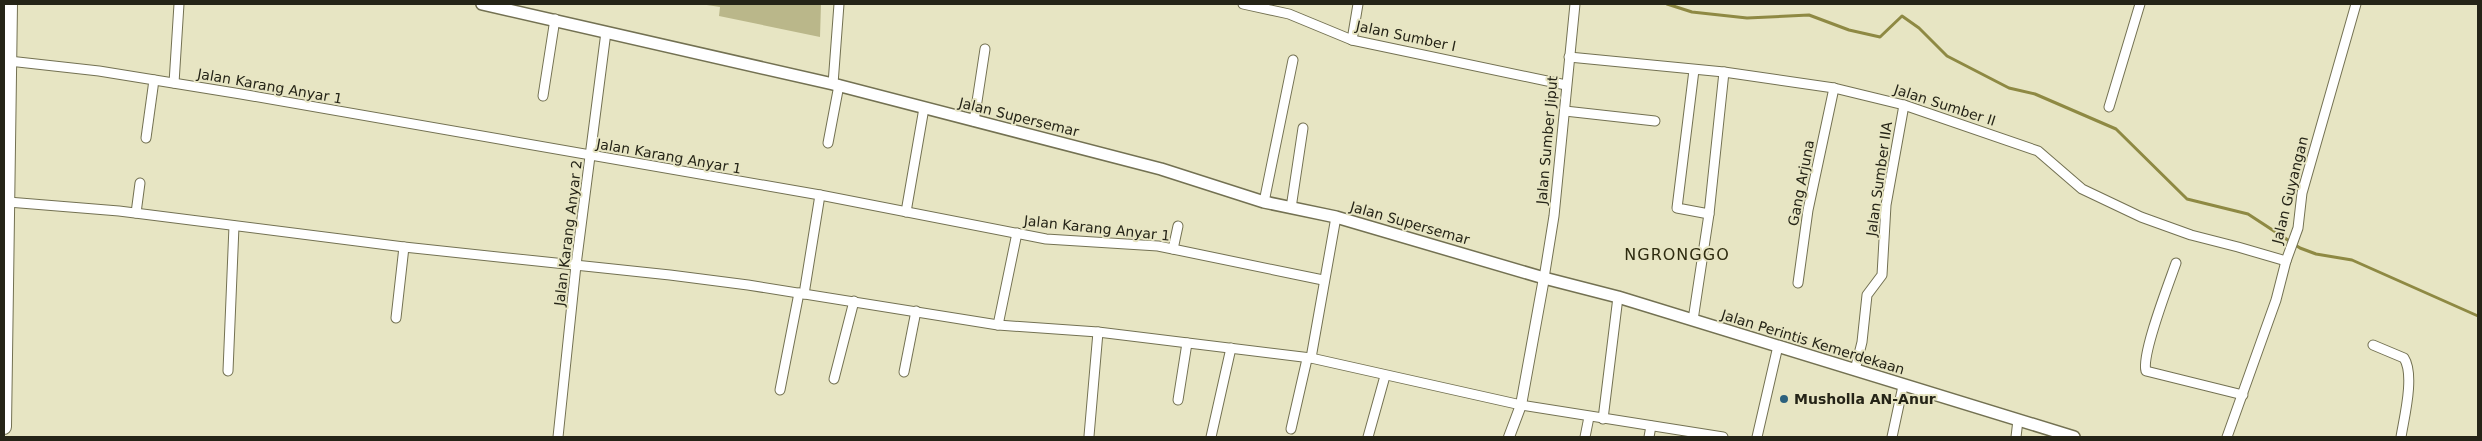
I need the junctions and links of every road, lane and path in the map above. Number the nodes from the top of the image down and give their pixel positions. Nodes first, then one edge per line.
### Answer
1 (10, 4) edge
2 (179, 4) edge
3 (482, 4) edge
4 (839, 4) edge
5 (1242, 4) edge
6 (1358, 4) edge
7 (1575, 4) edge
8 (2140, 4) edge
9 (2356, 4) edge
10 (555, 19) junction
11 (606, 32) junction
12 (1352, 40) junction
13 (985, 49) dead end
14 (1569, 57) junction
15 (1293, 60) dead end
16 (9, 61) junction
17 (1694, 70) junction
18 (1724, 72) junction
19 (154, 80) junction
20 (174, 83) junction
21 (836, 84) junction
22 (1566, 84) junction
23 (1834, 88) junction
24 (543, 96) dead end
25 (1904, 105) junction
26 (2108, 107) dead end
27 (924, 108) junction
28 (1564, 111) junction
29 (974, 121) junction
30 (1655, 121) dead end
31 (1303, 128) dead end
32 (6, 136) edge
33 (146, 138) dead end
34 (828, 143) dead end
35 (591, 156) junction
36 (140, 183) dead end
37 (6, 195) edge
38 (820, 195) junction
39 (1264, 202) junction
40 (1291, 208) junction
41 (906, 212) junction
42 (136, 213) junction
43 (1709, 214) junction
44 (1336, 217) junction
45 (234, 226) junction
46 (1178, 226) dead end
47 (1016, 233) junction
48 (404, 247) junction
49 (1173, 249) junction
50 (2286, 262) junction
51 (2176, 263) dead end
52 (576, 265) junction
53 (1544, 278) junction
54 (1323, 280) junction
55 (1798, 283) dead end
56 (801, 293) junction
57 (1618, 297) junction
58 (854, 301) junction
59 (916, 311) junction
60 (4, 318) edge
61 (396, 318) dead end
62 (1693, 320) junction
63 (998, 325) junction
64 (1098, 332) junction
65 (1187, 343) junction
66 (2373, 345) dead end
67 (1778, 346) junction
68 (1231, 348) junction
69 (1309, 358) junction
70 (1855, 370) junction
71 (228, 371) dead end
72 (904, 372) dead end
73 (1385, 376) junction
74 (834, 379) dead end
75 (1903, 386) junction
76 (780, 390) dead end
77 (2243, 395) junction
78 (1178, 400) dead end
79 (1521, 405) junction
80 (1589, 417) junction
81 (1603, 419) junction
82 (2018, 420) junction
83 (1652, 426) junction
84 (4, 427) edge
85 (1291, 429) dead end
86 (1089, 436) dead end
87 (558, 437) edge
88 (1211, 437) edge
89 (1368, 437) edge
90 (1510, 437) edge
91 (1585, 437) edge
92 (1649, 437) edge
93 (1724, 437) edge
94 (1757, 437) edge
95 (1892, 437) edge
96 (2016, 437) edge
97 (2074, 437) edge
98 (2227, 437) edge
99 (2401, 437) edge

1 - 16 main road
2 - 20 street
3 - 10 main road, Jalan Supersemar
4 - 21 street
5 - 12 street, Jalan Sumber I
6 - 12 street
7 - 14 street, Jalan Sumber Jiput
8 - 26 street
9 - 50 street, Jalan Guyangan
10 - 11 main road, Jalan Supersemar
10 - 24 street
11 - 21 main road, Jalan Supersemar
11 - 35 street, Jalan Karang Anyar 2
12 - 22 street, Jalan Sumber I
13 - 29 street
14 - 17 street, Jalan Sumber II
14 - 22 street, Jalan Sumber Jiput
15 - 39 street
16 - 19 street, Jalan Karang Anyar 1
16 - 32 main road
17 - 18 street, Jalan Sumber II
17 - 43 street
18 - 23 street, Jalan Sumber II
18 - 43 street
19 - 20 street, Jalan Karang Anyar 1
19 - 33 street
20 - 35 street, Jalan Karang Anyar 1
21 - 27 main road, Jalan Supersemar
21 - 34 street
22 - 28 street, Jalan Sumber Jiput
23 - 25 street, Jalan Sumber II
23 - 55 street, Gang Arjuna
25 - 50 street, Jalan Sumber II
25 - 70 street, Jalan Sumber IIA
27 - 29 main road, Jalan Supersemar
27 - 41 street
28 - 30 street
28 - 53 street, Jalan Sumber Jiput
29 - 39 main road, Jalan Supersemar
31 - 40 street
32 - 37 main road
35 - 38 street, Jalan Karang Anyar 1
35 - 52 street, Jalan Karang Anyar 2
36 - 42 street
37 - 42 street
37 - 60 main road
38 - 41 street, Jalan Karang Anyar 1
38 - 56 street
39 - 40 main road, Jalan Supersemar
40 - 44 main road, Jalan Supersemar
41 - 47 street, Jalan Karang Anyar 1
42 - 45 street
43 - 62 street
44 - 53 main road, Jalan Supersemar
44 - 54 street
45 - 48 street
45 - 71 street
46 - 49 street
47 - 49 street, Jalan Karang Anyar 1
47 - 63 street
48 - 52 street
48 - 61 street
49 - 54 street, Jalan Karang Anyar 1
50 - 77 street, Jalan Guyangan
51 - 77 street
52 - 56 street
52 - 87 street, Jalan Karang Anyar 2
53 - 57 main road, Jalan Perintis Kemerdekaan
53 - 79 street
54 - 69 street
56 - 58 street
56 - 76 street
57 - 62 main road, Jalan Perintis Kemerdekaan
57 - 81 street
58 - 59 street
58 - 74 street
59 - 63 street
59 - 72 street
60 - 84 main road
62 - 67 main road, Jalan Perintis Kemerdekaan
63 - 64 street
64 - 65 street
64 - 86 street
65 - 68 street
65 - 78 street
66 - 99 street
67 - 70 main road, Jalan Perintis Kemerdekaan
67 - 94 street
68 - 69 street
68 - 88 street
69 - 73 street
69 - 85 street
70 - 75 main road, Jalan Perintis Kemerdekaan
73 - 79 street
73 - 89 street
75 - 82 main road, Jalan Perintis Kemerdekaan
75 - 95 street
77 - 98 street, Jalan Guyangan
79 - 80 street
79 - 90 street
80 - 81 street
80 - 91 street
81 - 83 street
82 - 96 street
82 - 97 main road, Jalan Perintis Kemerdekaan
83 - 92 street
83 - 93 street

